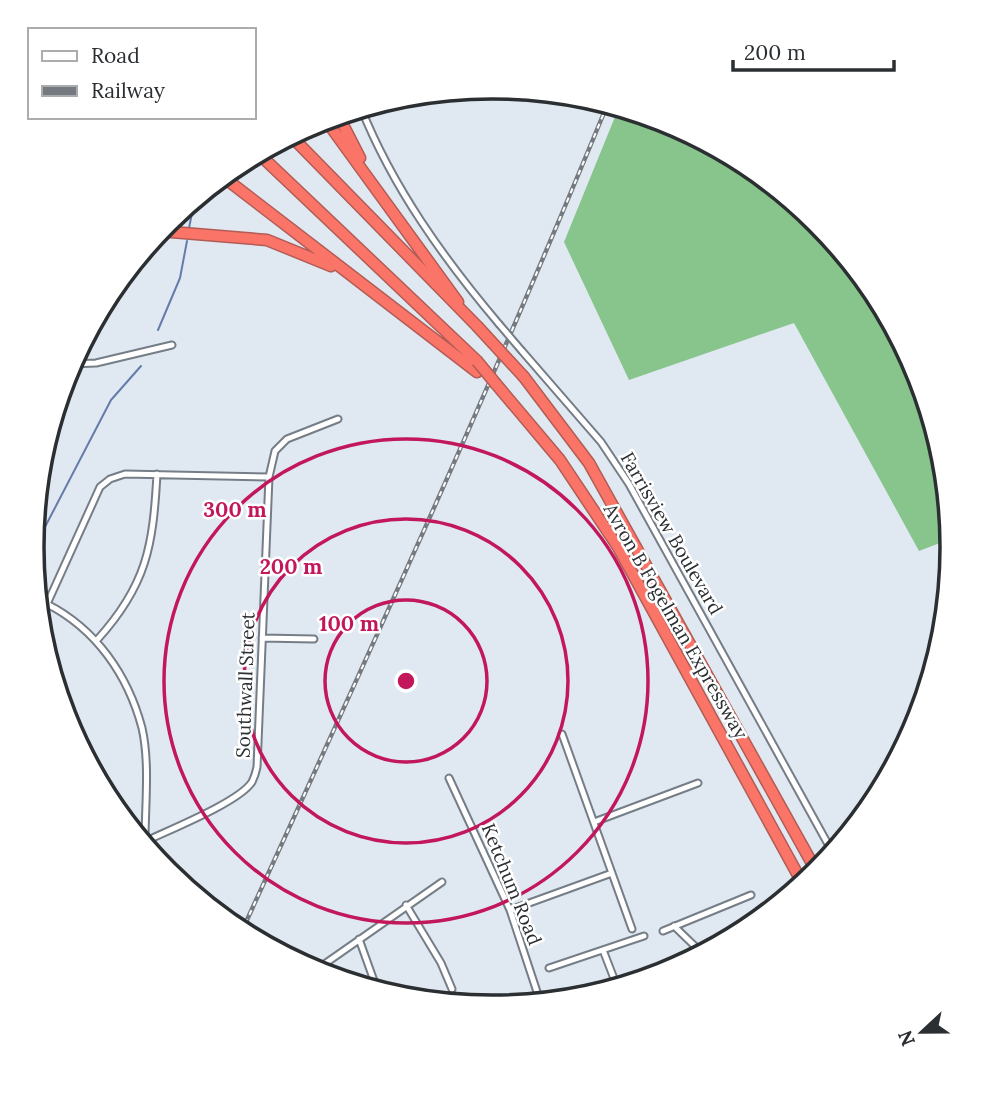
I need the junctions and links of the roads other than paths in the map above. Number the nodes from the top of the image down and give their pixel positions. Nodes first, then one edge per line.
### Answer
1 (365, 118) edge
2 (343, 125) edge
3 (332, 129) edge
4 (298, 143) edge
5 (266, 160) edge
6 (231, 183) edge
7 (226, 186) edge
8 (375, 187) junction
9 (173, 232) edge
10 (308, 243) junction
11 (355, 279) junction
12 (474, 323) junction
13 (172, 345) dead end
14 (84, 363) edge
15 (496, 384) junction
16 (338, 419) dead end
17 (157, 474) junction
18 (269, 477) junction
19 (48, 603) edge
20 (47, 604) edge
21 (262, 638) junction
22 (314, 639) dead end
23 (97, 640) junction
24 (562, 734) dead end
25 (449, 779) dead end
26 (698, 783) dead end
27 (594, 822) junction
28 (143, 829) edge
29 (151, 838) edge
30 (828, 845) edge
31 (812, 863) edge
32 (612, 873) junction
33 (798, 876) edge
34 (442, 882) dead end
35 (751, 895) dead end
36 (406, 905) junction
37 (510, 909) junction
38 (674, 926) junction
39 (632, 929) dead end
40 (663, 931) dead end
41 (644, 936) dead end
42 (359, 939) junction
43 (696, 947) edge
44 (603, 950) junction
45 (325, 963) edge
46 (549, 968) dead end
47 (614, 979) edge
48 (374, 980) edge
49 (452, 989) dead end
50 (538, 993) edge

1 - 30 street, Farrisview Boulevard, bridge
2 - 8 highway
3 - 8 highway
4 - 12 highway, Avron B Fogelman Expressway
5 - 15 highway, Avron B Fogelman Expressway, bridge
6 - 10 highway
7 - 10 highway
8 - 12 highway
9 - 11 highway
10 - 11 highway
11 - 15 highway, bridge
12 - 31 highway, Avron B Fogelman Expressway, bridge
13 - 14 street
15 - 33 highway, Avron B Fogelman Expressway
16 - 18 street, Southwall Street
17 - 18 street
17 - 19 street
17 - 23 street
18 - 21 street, Southwall Street
20 - 23 street
21 - 22 street
21 - 29 street, Southwall Street
23 - 28 street
24 - 27 street
25 - 37 street, Ketchum Road
26 - 27 street
27 - 32 street
32 - 37 street
32 - 39 street
34 - 36 street
35 - 38 street
36 - 42 street
36 - 49 street
37 - 50 street, Ketchum Road
38 - 40 street
38 - 43 street
41 - 44 street
42 - 45 street
42 - 48 street
44 - 46 street
44 - 47 street

